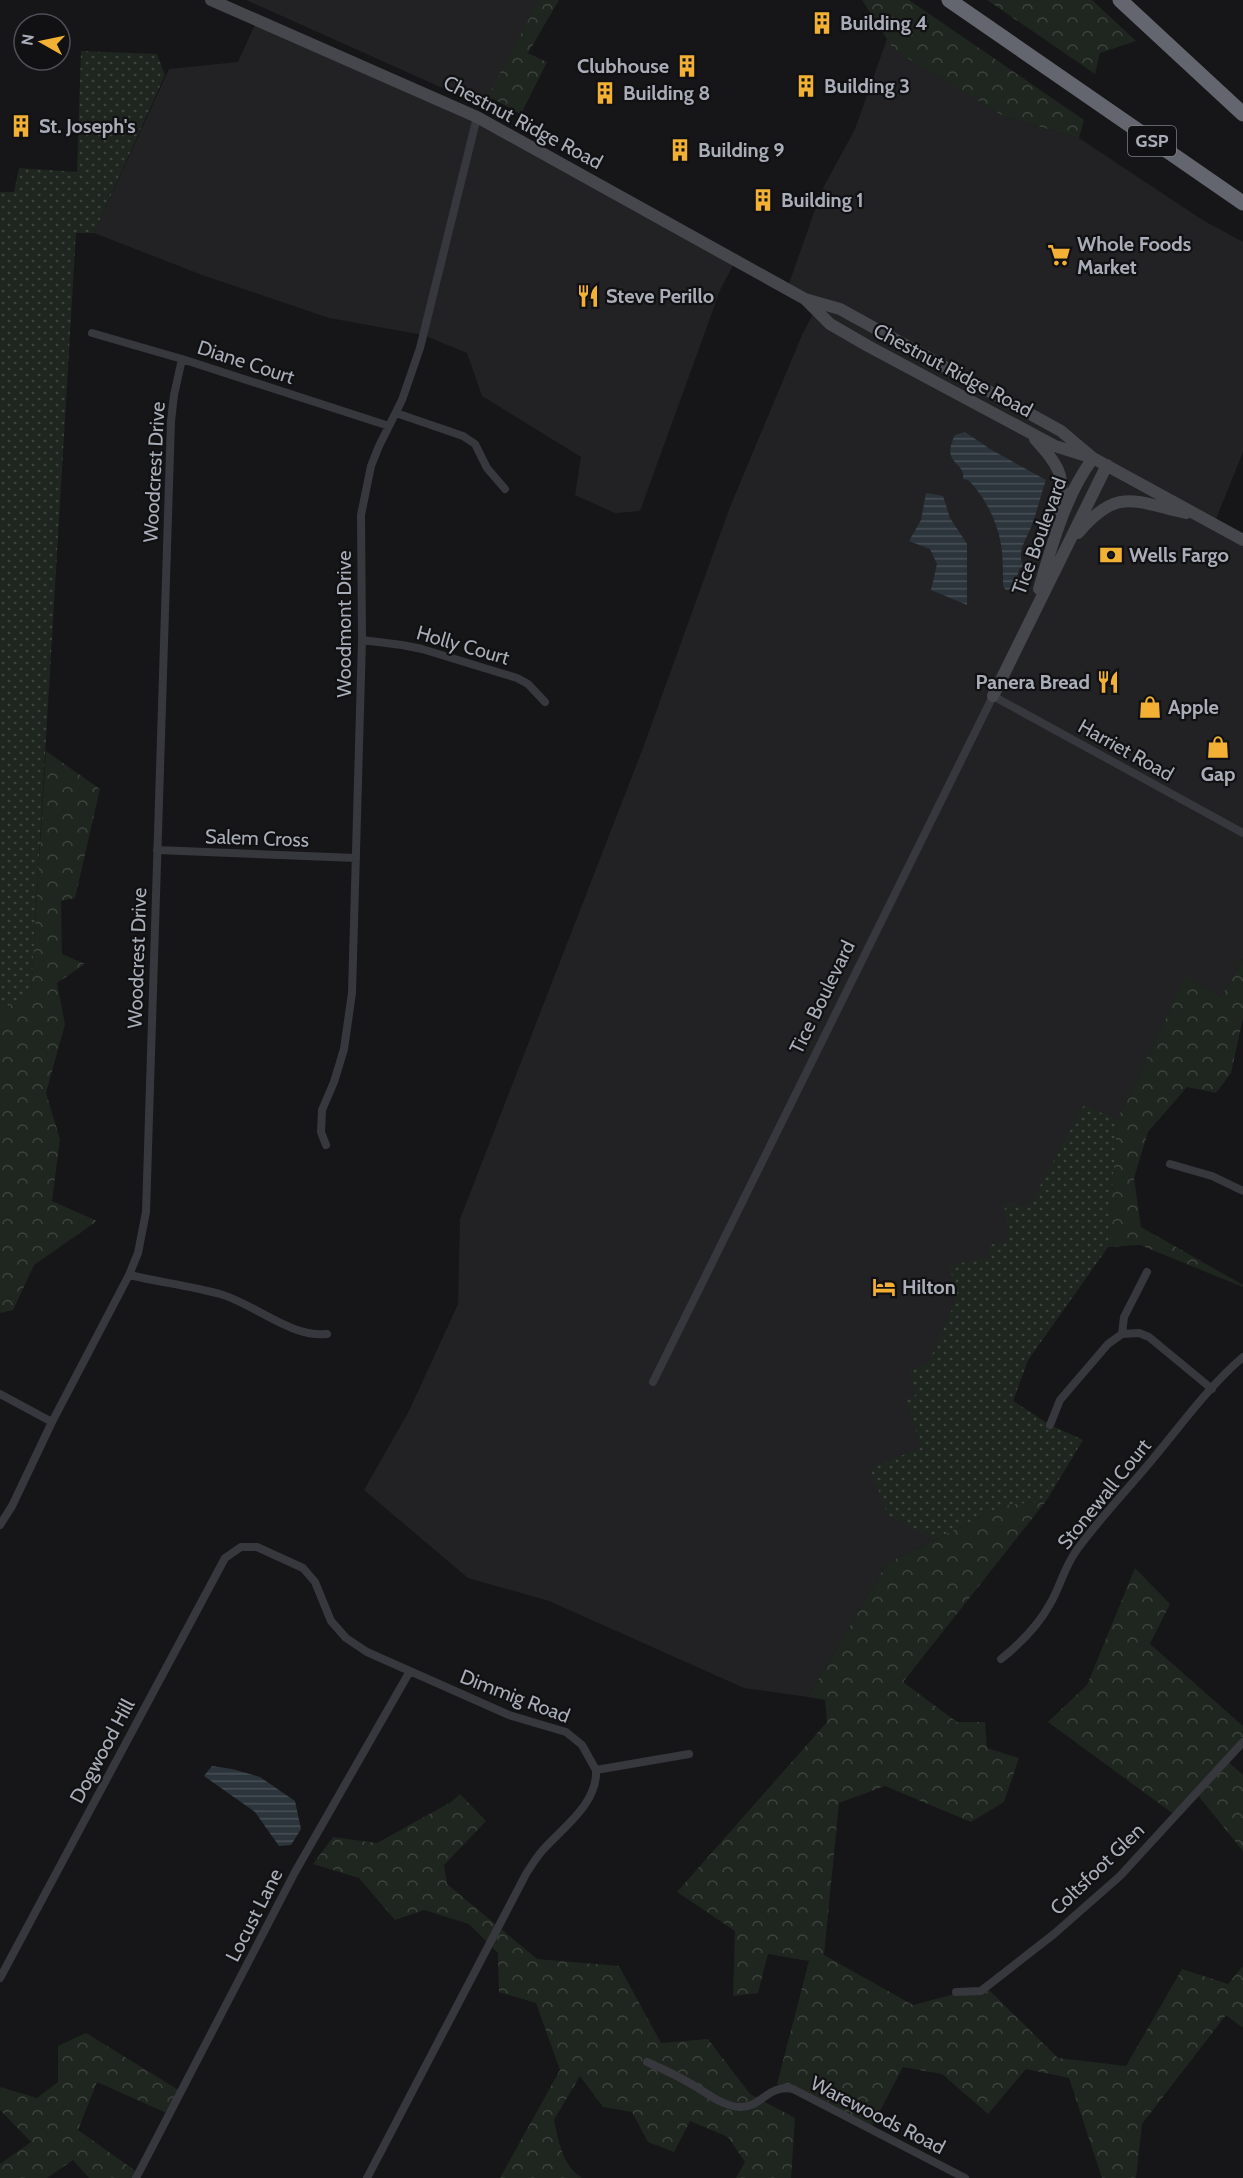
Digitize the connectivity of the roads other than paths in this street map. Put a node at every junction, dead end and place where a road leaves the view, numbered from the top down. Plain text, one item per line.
1 (212, 0) edge
2 (949, 0) edge
3 (1120, 0) edge
4 (1243, 114) edge
5 (477, 117) junction
6 (1243, 203) edge
7 (805, 299) junction
8 (93, 333) dead end
9 (182, 359) junction
10 (396, 413) junction
11 (389, 426) junction
12 (1030, 433) junction
13 (1093, 458) junction
14 (1107, 465) junction
15 (505, 489) dead end
16 (1199, 516) junction
17 (1056, 534) junction
18 (1243, 540) edge
19 (1067, 545) junction
20 (1027, 629) junction
21 (362, 640) junction
22 (993, 696) junction
23 (545, 702) dead end
24 (1243, 833) edge
25 (157, 850) junction
26 (356, 858) junction
27 (326, 1145) dead end
28 (1170, 1164) dead end
29 (1243, 1191) edge
30 (1147, 1272) dead end
31 (129, 1275) junction
32 (327, 1334) dead end
33 (1122, 1334) junction
34 (1243, 1357) edge
35 (654, 1382) dead end
36 (1212, 1389) junction
37 (0, 1394) edge
38 (52, 1422) junction
39 (1050, 1425) dead end
40 (0, 1525) edge
41 (241, 1547) joint
42 (1002, 1659) dead end
43 (410, 1671) junction
44 (1243, 1742) edge
45 (689, 1754) dead end
46 (596, 1770) junction
47 (0, 1978) edge
48 (956, 1992) dead end
49 (647, 2062) dead end
50 (136, 2178) edge
51 (367, 2178) edge
52 (965, 2178) edge

1 - 5 main road, Chestnut Ridge Road
2 - 6 highway, GSP
3 - 4 highway
5 - 7 main road, Chestnut Ridge Road
5 - 10 street, Woodmont Drive
7 - 12 main road, Chestnut Ridge Road
7 - 13 main road, Chestnut Ridge Road
8 - 9 street, Diane Court
9 - 11 street, Diane Court
9 - 25 street, Woodcrest Drive
10 - 11 street, Woodmont Drive
10 - 15 street
11 - 21 street, Woodmont Drive
12 - 13 main road, Chestnut Ridge Road
12 - 17 main road
13 - 14 main road, Chestnut Ridge Road
13 - 17 main road, Tice Boulevard
14 - 16 main road, Chestnut Ridge Road
14 - 19 main road, Tice Boulevard
16 - 18 main road, Chestnut Ridge Road
16 - 19 main road
17 - 20 main road, Tice Boulevard
19 - 20 main road, Tice Boulevard
20 - 22 main road, Tice Boulevard
21 - 23 street, Holly Court
21 - 26 street, Woodmont Drive
22 - 24 street, Harriet Road
22 - 35 street, Tice Boulevard
25 - 26 street, Salem Cross
25 - 31 street, Woodcrest Drive
26 - 27 street, Woodmont Drive
28 - 29 street
30 - 33 street
31 - 32 street
31 - 38 street, Woodcrest Drive
33 - 36 street
33 - 39 street
34 - 36 street, Stonewall Court
36 - 42 street, Stonewall Court
37 - 38 street
38 - 40 street, Woodcrest Drive
41 - 43 street, Dimmig Road
41 - 47 street, Dogwood Hill
43 - 46 street, Dimmig Road
43 - 50 street, Locust Lane
44 - 48 street, Coltsfoot Glen
45 - 46 street
46 - 51 street
49 - 52 street, Warewoods Road

